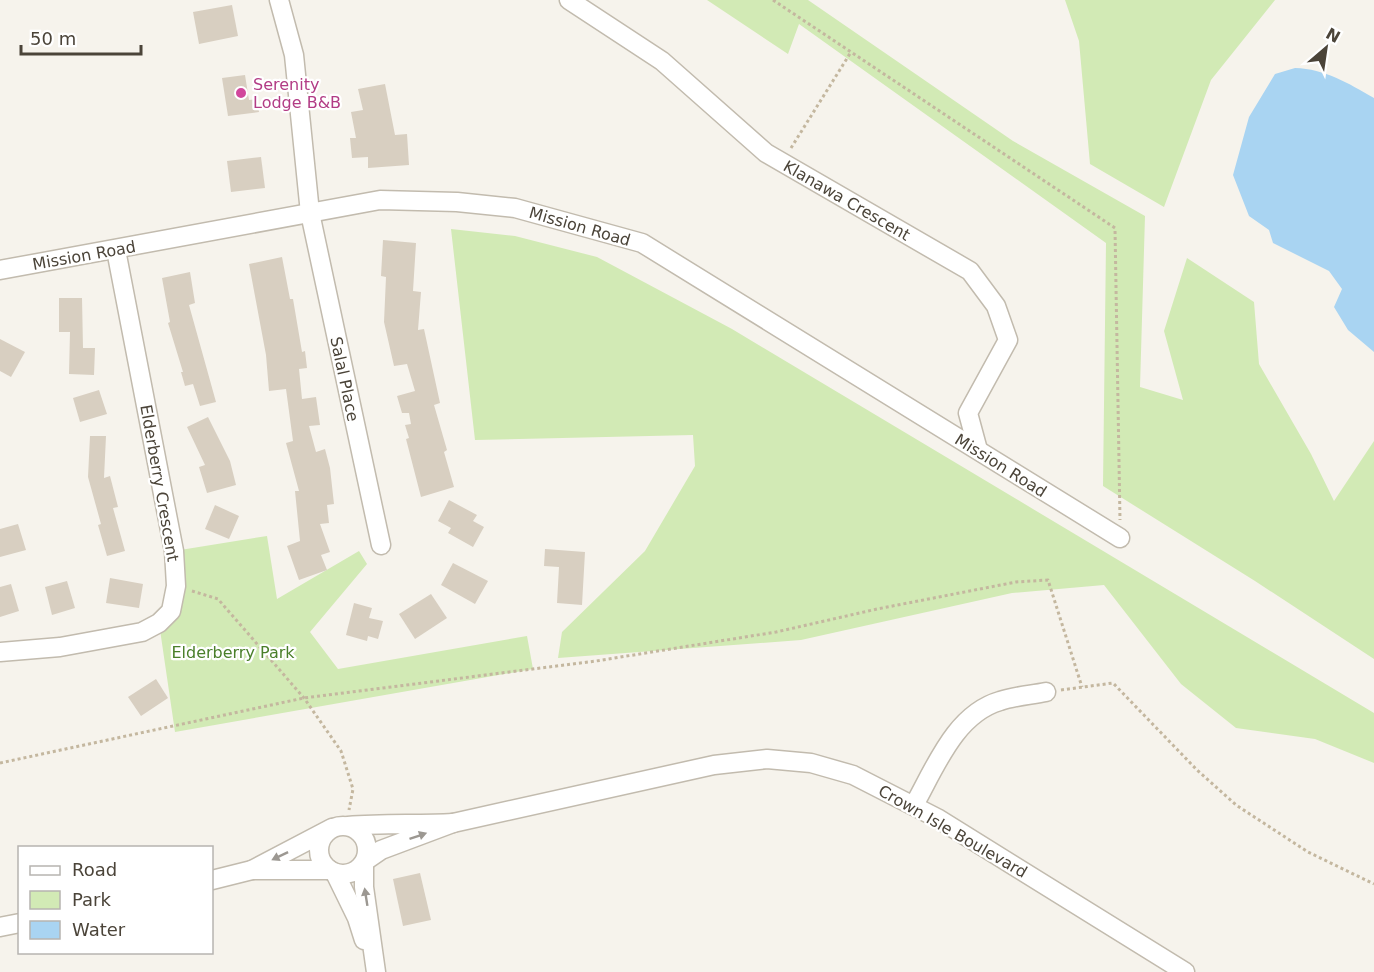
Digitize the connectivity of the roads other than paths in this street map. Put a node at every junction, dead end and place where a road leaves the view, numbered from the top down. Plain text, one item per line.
1 (279, 0) edge
2 (569, 0) edge
3 (310, 213) junction
4 (116, 250) junction
5 (0, 270) edge
6 (978, 450) junction
7 (1120, 538) road end
8 (381, 545) dead end
9 (0, 652) edge
10 (1046, 692) road end
11 (914, 805) junction
12 (453, 823) junction
13 (342, 827) junction
14 (365, 862) junction
15 (252, 870) junction
16 (333, 872) junction
17 (213, 879) edge
18 (18, 923) edge
19 (0, 927) edge
20 (375, 972) edge
21 (1185, 972) edge

1 - 3 street
2 - 6 street, Klanawa Crescent
3 - 4 street, Mission Road
3 - 6 street, Mission Road
3 - 8 street, Salal Place
4 - 5 street, Mission Road
4 - 9 street, Elderberry Crescent
6 - 7 street, Mission Road
10 - 11 street
11 - 12 street, Crown Isle Boulevard
11 - 21 street, Crown Isle Boulevard
12 - 13 street, Crown Isle Boulevard
14 -> 12 street, Crown Isle Boulevard
13 - 14 street
13 -> 15 street
13 - 16 street
14 - 16 street, Crown Isle Boulevard
20 -> 14 street
15 - 16 street, Crown Isle Boulevard
15 - 17 street
16 - 20 street
18 - 19 street

